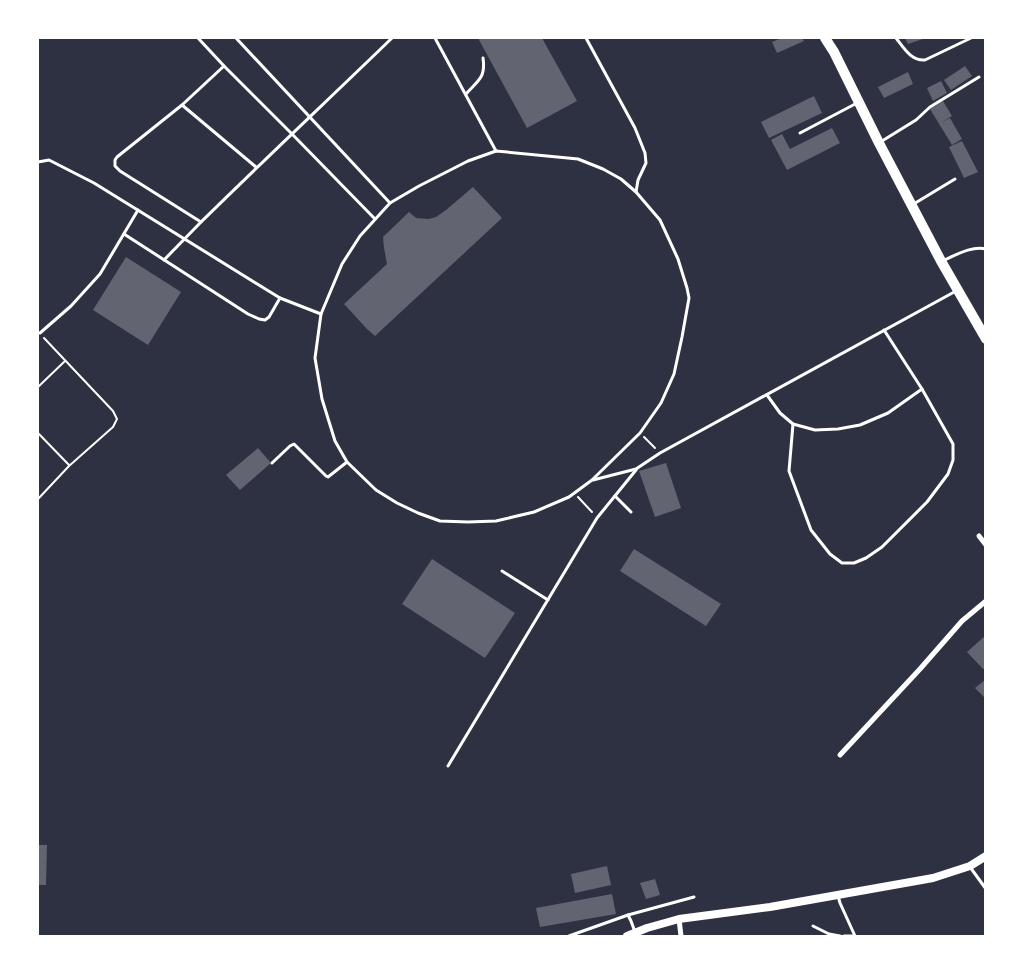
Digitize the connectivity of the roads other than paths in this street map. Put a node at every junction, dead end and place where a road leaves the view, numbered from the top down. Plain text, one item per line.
1 (198, 38) edge
2 (236, 38) edge
3 (392, 38) edge
4 (435, 38) edge
5 (586, 38) edge
6 (825, 38) edge
7 (896, 38) edge
8 (971, 38) edge
9 (483, 58) dead end
10 (224, 66) junction
11 (979, 77) dead end
12 (466, 94) junction
13 (859, 102) junction
14 (182, 105) junction
15 (310, 117) junction
16 (800, 133) dead end
17 (292, 134) junction
18 (879, 143) junction
19 (496, 151) junction
20 (38, 162) edge
21 (256, 167) junction
22 (956, 179) dead end
23 (636, 192) junction
24 (390, 203) junction
25 (912, 205) junction
26 (138, 210) junction
27 (375, 220) junction
28 (201, 222) junction
29 (124, 234) junction
30 (185, 239) junction
31 (986, 249) edge
32 (164, 260) junction
33 (941, 261) junction
34 (958, 291) junction
35 (280, 298) junction
36 (321, 314) junction
37 (884, 330) junction
38 (40, 333) road end
39 (986, 339) edge
40 (922, 389) junction
41 (768, 394) junction
42 (793, 424) junction
43 (347, 462) junction
44 (272, 463) dead end
45 (636, 469) junction
46 (592, 480) junction
47 (614, 496) junction
48 (630, 512) dead end
49 (979, 536) dead end
50 (986, 545) edge
51 (502, 571) dead end
52 (548, 600) junction
53 (986, 601) edge
54 (840, 755) dead end
55 (448, 766) dead end
56 (986, 856) edge
57 (970, 866) junction
58 (986, 889) edge
59 (838, 895) junction
60 (694, 897) dead end
61 (628, 915) junction
62 (679, 919) junction
63 (813, 926) dead end
64 (636, 933) junction
65 (569, 936) edge
66 (627, 936) edge
67 (681, 936) edge
68 (840, 936) edge
69 (844, 936) edge
70 (855, 936) edge

1 - 10 lane
2 - 15 lane
3 - 15 lane
4 - 12 lane
5 - 23 lane
6 - 13 highway
7 - 8 lane
9 - 12 lane
10 - 14 lane
10 - 17 lane
11 - 18 lane
12 - 19 lane
13 - 16 lane
13 - 18 highway
14 - 21 lane
14 - 28 lane
15 - 17 lane
15 - 24 lane
17 - 21 lane
17 - 27 lane
18 - 25 highway
19 - 23 lane
19 - 24 lane
20 - 26 lane
21 - 28 lane
22 - 25 lane
23 - 46 lane
24 - 27 lane
25 - 33 highway
26 - 29 lane
26 - 30 lane
27 - 36 lane
28 - 30 lane
29 - 32 lane
29 - 38 lane
30 - 32 lane
30 - 35 lane
31 - 33 lane
32 - 35 lane
33 - 34 highway
34 - 37 lane
34 - 39 highway
35 - 36 lane
36 - 43 lane
37 - 40 lane
37 - 41 lane
40 - 42 lane
40 - 42 lane
41 - 42 lane
41 - 45 lane
43 - 44 lane
43 - 46 lane
45 - 46 lane
45 - 47 lane
47 - 48 lane
47 - 52 lane
49 - 50 street
51 - 52 lane
52 - 55 lane
53 - 54 street
56 - 57 street
57 - 58 lane
57 - 59 street
59 - 62 street
59 - 70 lane
60 - 61 lane
61 - 64 lane
61 - 65 lane
62 - 64 street
62 - 67 street
63 - 68 lane
64 - 66 street
69 - 70 lane

